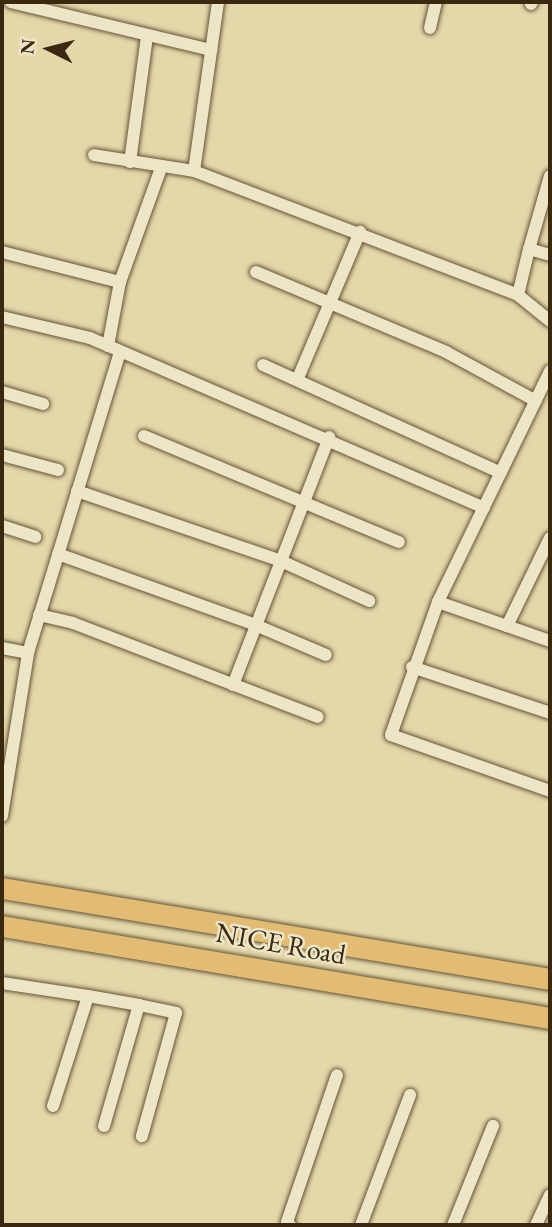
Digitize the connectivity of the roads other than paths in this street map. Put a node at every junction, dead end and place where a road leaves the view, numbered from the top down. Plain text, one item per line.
1 (11, 2) edge
2 (218, 2) edge
3 (436, 2) edge
4 (430, 28) dead end
5 (146, 37) junction
6 (211, 50) junction
7 (94, 155) dead end
8 (130, 162) junction
9 (161, 168) junction
10 (194, 171) junction
11 (550, 176) edge
12 (360, 232) junction
13 (529, 249) junction
14 (2, 252) edge
15 (550, 255) edge
16 (256, 272) dead end
17 (120, 282) junction
18 (518, 295) junction
19 (330, 302) junction
20 (2, 317) edge
21 (550, 321) edge
22 (114, 349) junction
23 (263, 365) dead end
24 (550, 371) edge
25 (298, 379) junction
26 (2, 392) edge
27 (536, 401) junction
28 (43, 404) dead end
29 (144, 436) dead end
30 (328, 437) junction
31 (2, 455) edge
32 (58, 470) dead end
33 (501, 473) junction
34 (77, 491) junction
35 (304, 502) junction
36 (484, 508) junction
37 (2, 526) edge
38 (35, 537) dead end
39 (550, 538) edge
40 (399, 542) dead end
41 (58, 554) junction
42 (281, 561) junction
43 (369, 601) dead end
44 (438, 602) junction
45 (39, 615) junction
46 (253, 624) junction
47 (508, 626) junction
48 (550, 641) edge
49 (2, 648) edge
50 (28, 653) junction
51 (326, 655) dead end
52 (412, 667) junction
53 (233, 685) junction
54 (550, 713) edge
55 (318, 717) dead end
56 (550, 791) edge
57 (2, 816) edge
58 (2, 888) edge
59 (2, 926) edge
60 (550, 979) edge
61 (2, 983) edge
62 (88, 996) junction
63 (139, 1005) junction
64 (550, 1017) edge
65 (337, 1075) dead end
66 (410, 1095) dead end
67 (53, 1106) dead end
68 (104, 1126) dead end
69 (493, 1126) dead end
70 (142, 1136) dead end
71 (550, 1195) edge
72 (290, 1225) edge
73 (361, 1225) edge
74 (453, 1225) edge
75 (536, 1225) edge

1 - 5 street
2 - 6 street
3 - 4 street
5 - 6 street
5 - 8 street
6 - 10 street
7 - 8 street
8 - 9 street
9 - 10 street
9 - 17 street
10 - 12 street
11 - 13 street
12 - 18 street
12 - 19 street
13 - 15 street
13 - 18 street
14 - 17 street
16 - 19 street
17 - 22 street
18 - 21 street
19 - 25 street
19 - 27 street
20 - 22 street
22 - 30 street
22 - 34 street
23 - 25 street
24 - 27 street
25 - 33 street
26 - 28 street
27 - 33 street
29 - 35 street
30 - 35 street
30 - 36 street
31 - 32 street
33 - 36 street
34 - 41 street
34 - 42 street
35 - 40 street
35 - 42 street
36 - 44 street
37 - 38 street
39 - 47 street
41 - 45 street
41 - 46 street
42 - 43 street
42 - 46 street
44 - 47 street
44 - 52 street
45 - 50 street
45 - 53 street
46 - 51 street
46 - 53 street
47 - 48 street
49 - 50 street
50 - 57 street
52 - 54 street
52 - 56 street
53 - 55 street
58 - 60 highway, NICE Road
59 - 64 highway, NICE Road
61 - 62 street
62 - 63 street
62 - 67 street
63 - 68 street
63 - 70 street
65 - 72 street
66 - 73 street
69 - 74 street
71 - 75 street

